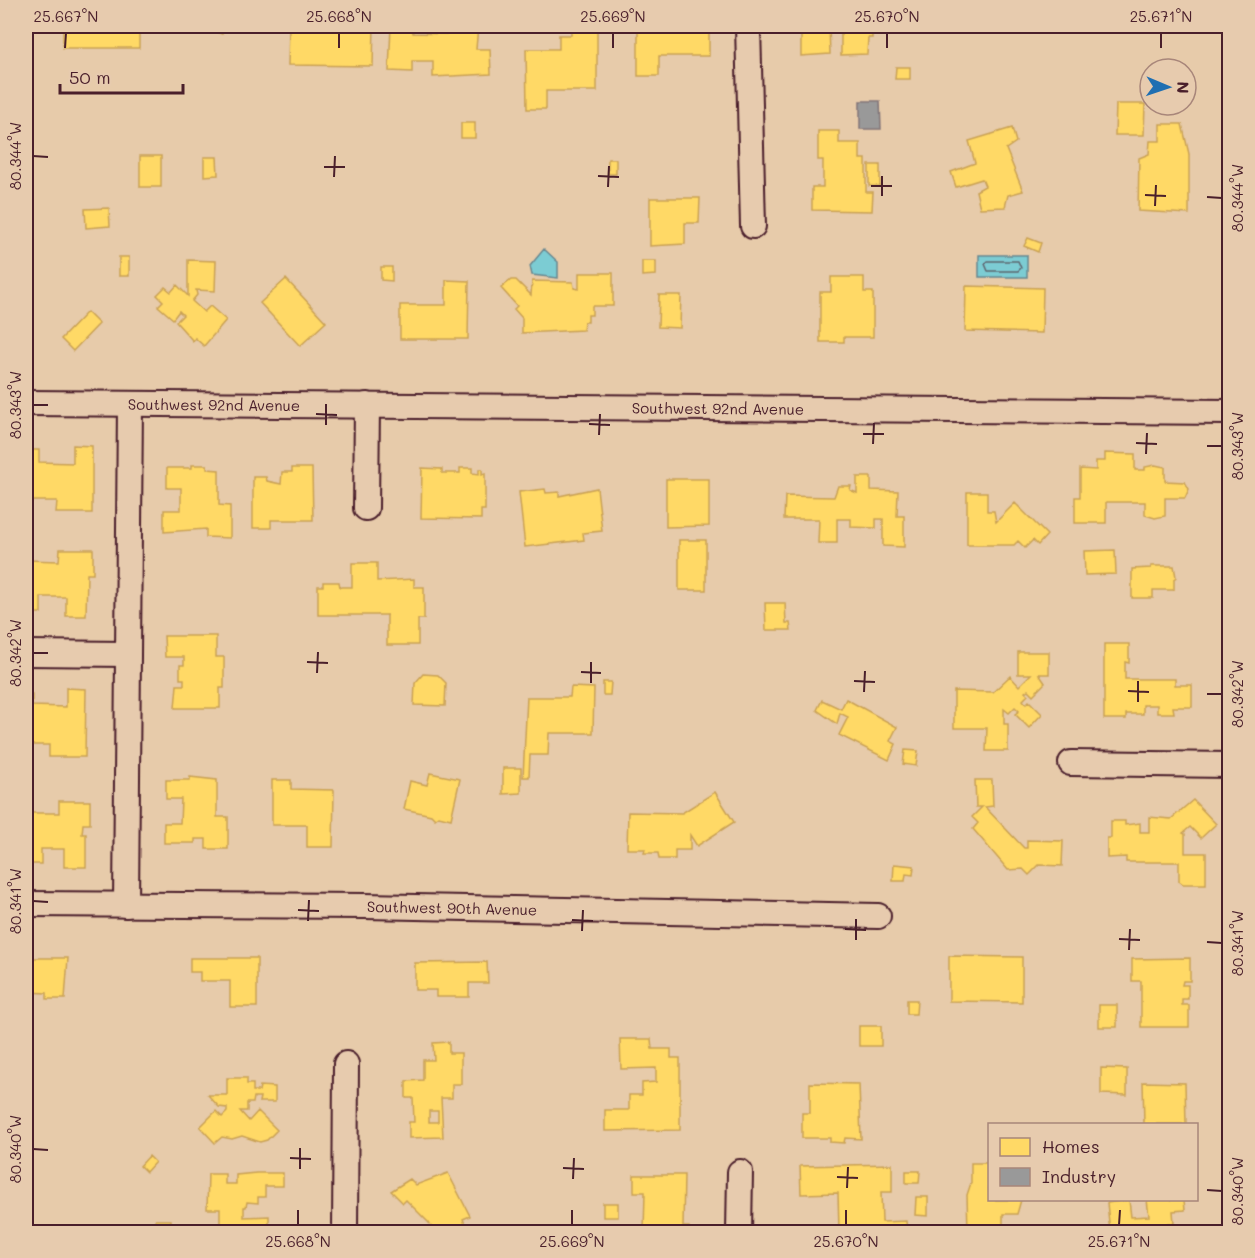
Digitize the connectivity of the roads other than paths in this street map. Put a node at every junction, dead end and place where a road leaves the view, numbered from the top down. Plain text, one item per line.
1 (748, 26) edge
2 (753, 226) dead end
3 (26, 403) edge
4 (130, 404) junction
5 (367, 405) junction
6 (1230, 412) edge
7 (366, 508) dead end
8 (26, 653) edge
9 (128, 654) junction
10 (1071, 763) dead end
11 (1230, 765) edge
12 (26, 904) edge
13 (126, 904) junction
14 (878, 916) dead end
15 (346, 1064) dead end
16 (740, 1172) dead end
17 (345, 1233) edge
18 (739, 1233) edge

1 - 2 street
3 - 4 street, Southwest 92nd Avenue
4 - 5 street, Southwest 92nd Avenue
4 - 9 street
5 - 6 street, Southwest 92nd Avenue
5 - 7 street
8 - 9 street
9 - 13 street
10 - 11 street
12 - 13 street, Southwest 90th Avenue
13 - 14 street, Southwest 90th Avenue
15 - 17 street
16 - 18 street

